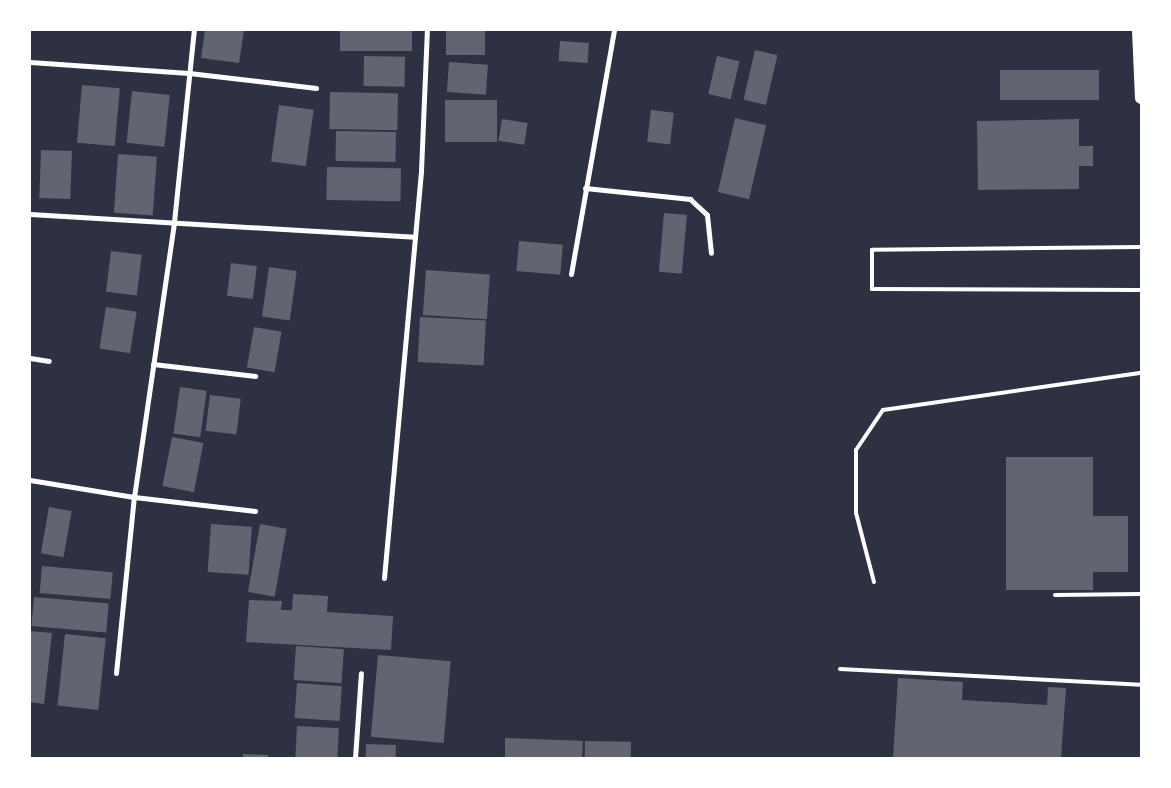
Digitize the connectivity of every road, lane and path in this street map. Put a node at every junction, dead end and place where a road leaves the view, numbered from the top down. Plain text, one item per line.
1 (194, 30) edge
2 (427, 30) edge
3 (614, 30) edge
4 (1138, 30) edge
5 (30, 62) edge
6 (190, 72) junction
7 (316, 88) dead end
8 (1141, 98) edge
9 (585, 188) junction
10 (30, 214) edge
11 (174, 222) junction
12 (414, 237) junction
13 (1141, 247) edge
14 (711, 253) dead end
15 (571, 274) dead end
16 (1141, 290) edge
17 (30, 358) edge
18 (49, 361) dead end
19 (153, 364) junction
20 (1141, 373) edge
21 (255, 376) dead end
22 (30, 480) edge
23 (134, 497) junction
24 (255, 511) dead end
25 (384, 578) dead end
26 (874, 582) dead end
27 (1141, 594) edge
28 (1055, 595) dead end
29 (840, 669) dead end
30 (116, 673) dead end
31 (361, 673) dead end
32 (1141, 685) edge
33 (354, 758) edge

1 - 6 street
2 - 12 street
3 - 9 street
4 - 8 main road
5 - 6 street
6 - 7 street
6 - 11 street
9 - 14 street
9 - 15 street
10 - 11 street
11 - 12 street
11 - 19 street
12 - 25 street
13 - 16 lane
17 - 18 street
19 - 21 street
19 - 23 street
20 - 26 lane
22 - 23 street
23 - 24 street
23 - 30 street
27 - 28 lane
29 - 32 lane
31 - 33 street

